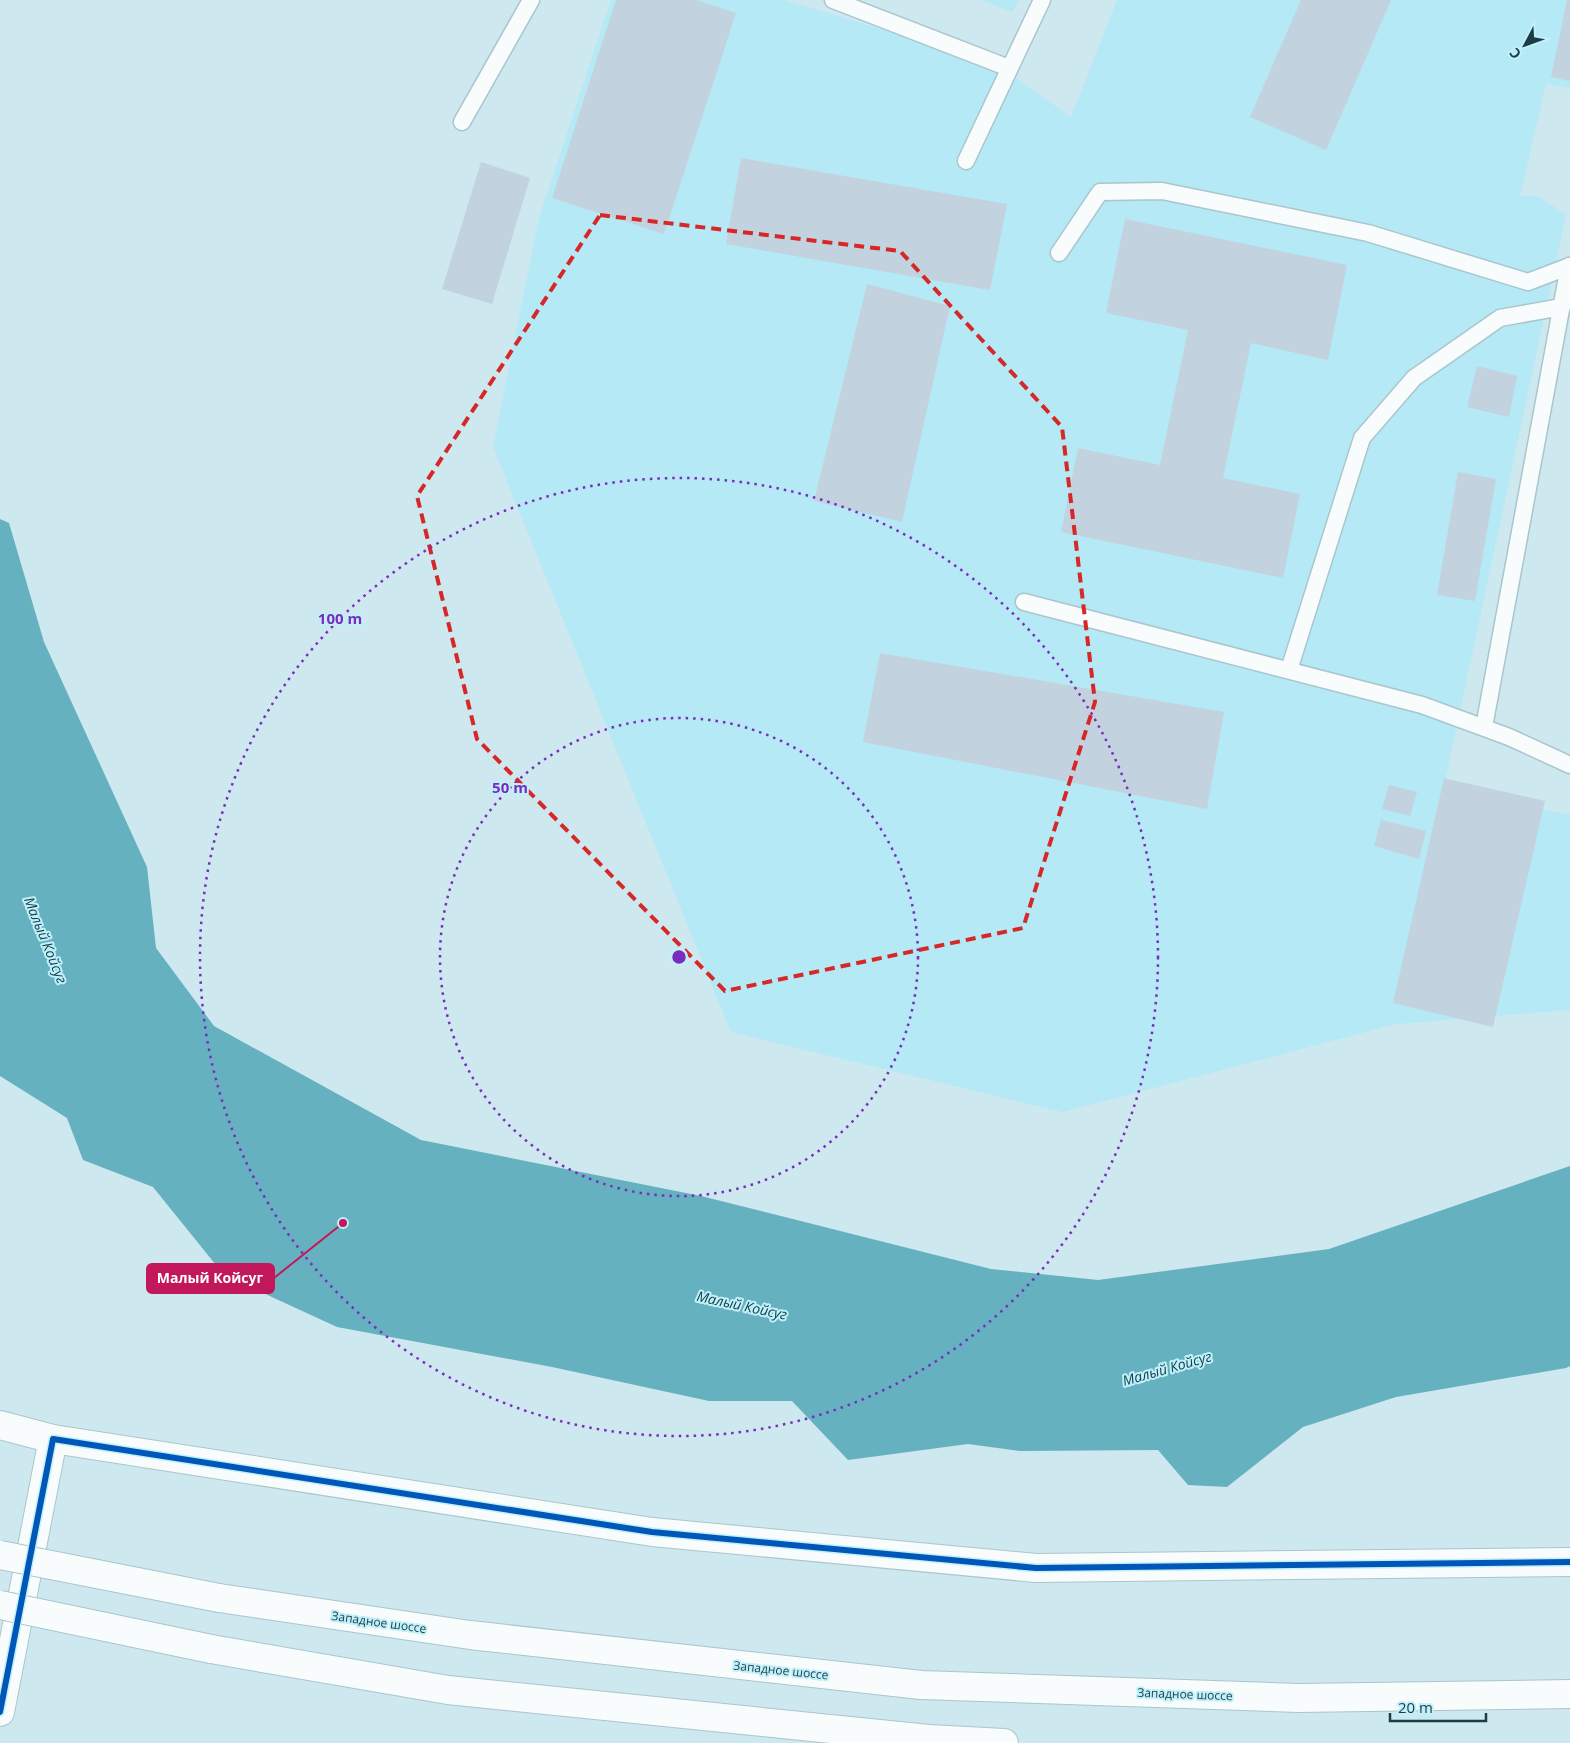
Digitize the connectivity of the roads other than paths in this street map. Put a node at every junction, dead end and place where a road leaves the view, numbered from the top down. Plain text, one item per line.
1 (531, 0) edge
2 (833, 0) edge
3 (1042, 0) edge
4 (1010, 68) junction
5 (462, 122) dead end
6 (966, 161) dead end
7 (1059, 253) dead end
8 (1570, 266) edge
9 (1562, 307) junction
10 (1024, 602) dead end
11 (1290, 670) junction
12 (1484, 727) junction
13 (1570, 765) edge
14 (0, 1425) edge
15 (53, 1439) junction
16 (0, 1556) edge
17 (1570, 1562) edge
18 (0, 1605) edge
19 (1570, 1694) edge
20 (0, 1712) edge
21 (1004, 1743) edge

1 - 5 lane
2 - 4 lane
3 - 4 lane
4 - 6 lane
7 - 8 lane
8 - 9 lane
9 - 11 lane
9 - 12 lane
10 - 11 lane
11 - 12 lane
12 - 13 lane
14 - 15 main road
15 - 17 main road
15 - 20 main road
16 - 19 main road, Западное шоссе, bridge
18 - 21 main road, bridge

